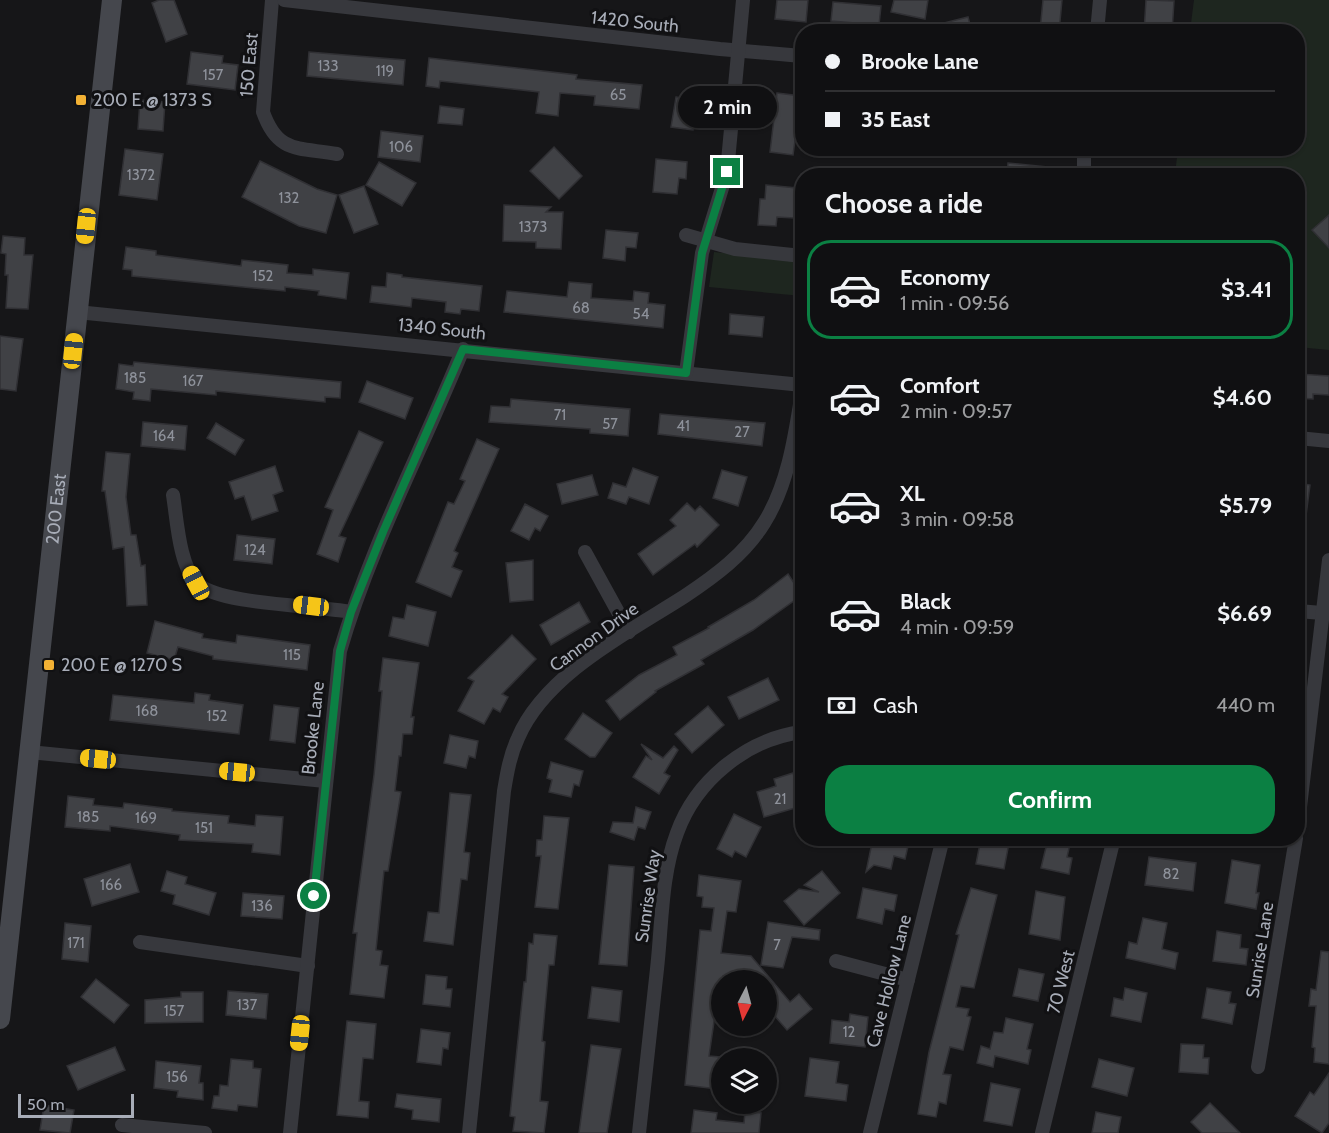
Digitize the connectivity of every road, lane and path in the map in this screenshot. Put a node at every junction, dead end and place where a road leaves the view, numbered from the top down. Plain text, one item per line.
1 (112, 0) edge
2 (272, 0) edge
3 (284, 0) edge
4 (743, 0) edge
5 (1100, 0) edge
6 (1098, 24) edge
7 (737, 51) junction
8 (795, 55) edge
9 (337, 154) dead end
10 (686, 235) dead end
11 (706, 243) junction
12 (795, 255) edge
13 (77, 312) junction
14 (463, 349) junction
15 (686, 373) junction
16 (795, 384) edge
17 (795, 429) edge
18 (1305, 439) edge
19 (1329, 441) edge
20 (173, 495) dead end
21 (585, 552) dead end
22 (1329, 560) edge
23 (351, 612) junction
24 (1305, 612) edge
25 (1322, 613) junction
26 (630, 632) junction
27 (795, 734) edge
28 (29, 752) junction
29 (1305, 762) edge
30 (325, 781) junction
31 (941, 846) edge
32 (1112, 846) edge
33 (1295, 846) edge
34 (140, 942) dead end
35 (836, 961) dead end
36 (308, 966) junction
37 (908, 980) junction
38 (0, 1019) edge
39 (1258, 1067) dead end
40 (122, 1125) dead end
41 (205, 1133) edge
42 (290, 1133) edge
43 (469, 1133) edge
44 (639, 1133) edge
45 (870, 1133) edge
46 (1042, 1133) edge

1 - 13 main road, 200 East
2 - 9 street, 150 East
3 - 7 street, 1420 South
4 - 7 street
5 - 6 street
7 - 8 street, 1420 South
7 - 11 street
10 - 11 street
11 - 12 street
11 - 15 street
13 - 14 street, 1340 South
13 - 28 main road, 200 East
14 - 15 street, 1340 South
14 - 23 street, Brooke Lane
15 - 16 street, 1340 South
17 - 26 street, Cannon Drive
18 - 19 street
20 - 23 street
21 - 26 street
22 - 25 street
23 - 30 street, Brooke Lane
24 - 25 street
25 - 29 street
26 - 43 street, Cannon Drive
27 - 44 street, Sunrise Way
28 - 30 street
28 - 38 main road, 200 East
30 - 36 street, Brooke Lane
31 - 37 street, Cave Hollow Lane
32 - 46 street, 70 West
33 - 39 street, Sunrise Lane
34 - 36 street
35 - 37 street
36 - 42 street, Brooke Lane
37 - 45 street, Cave Hollow Lane
40 - 41 street

